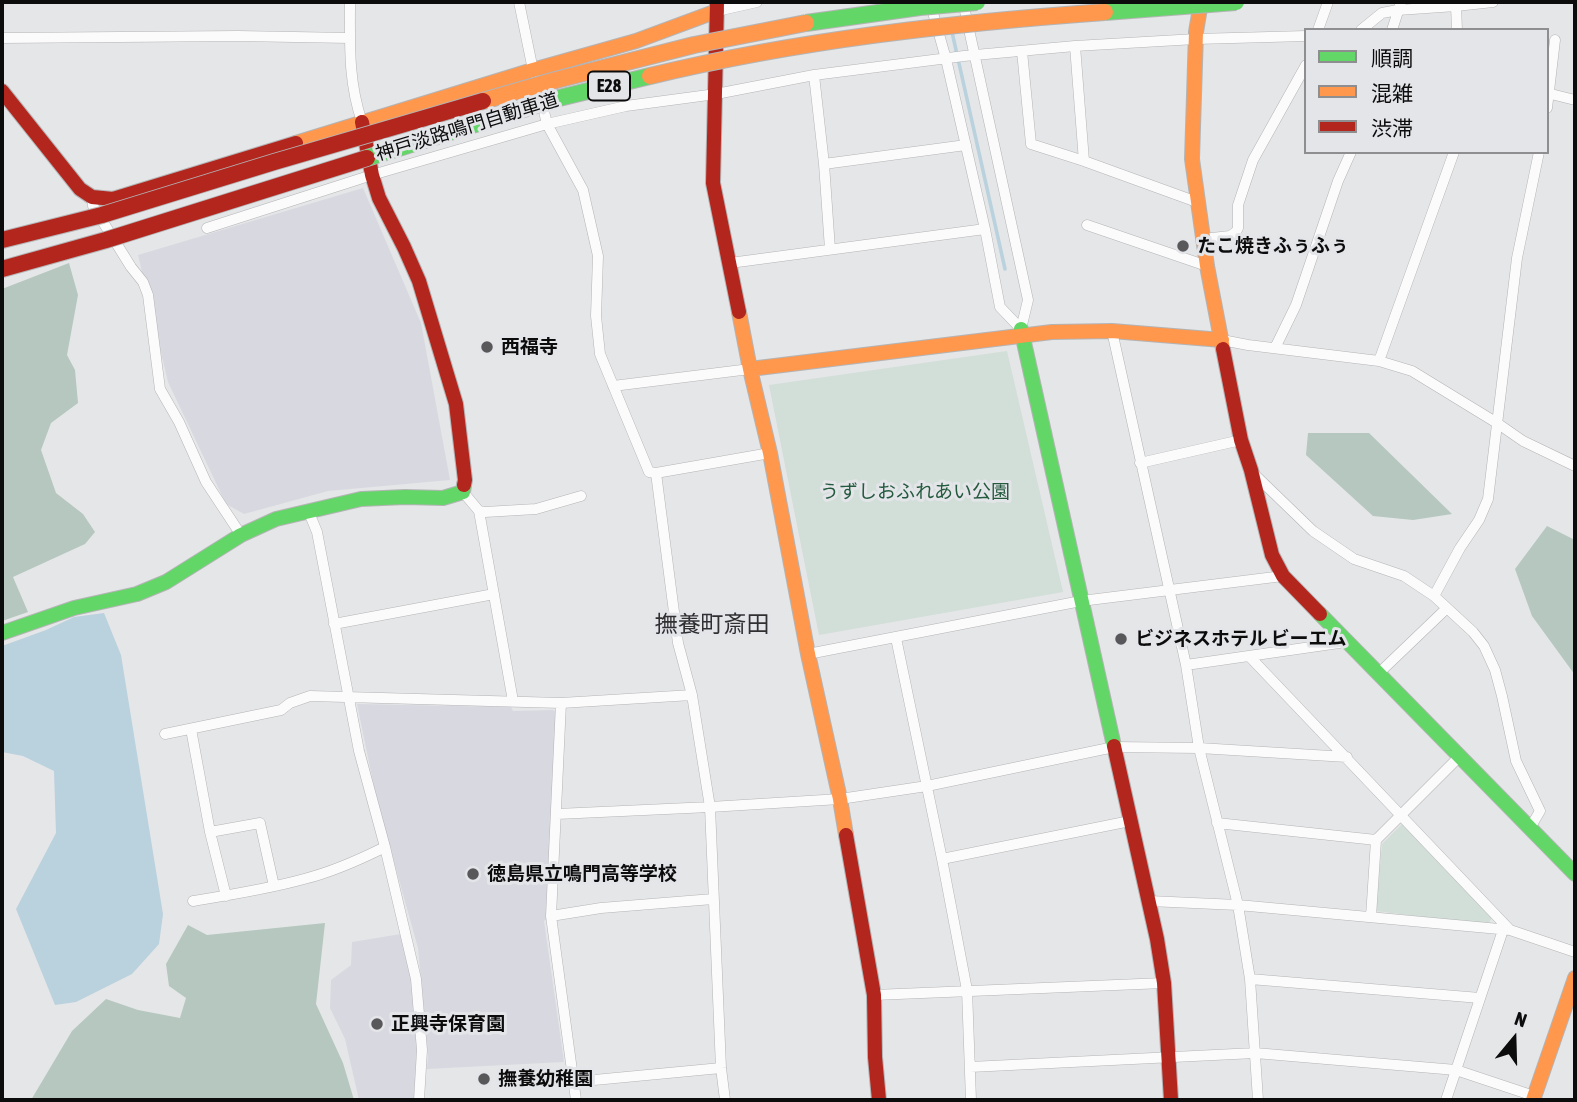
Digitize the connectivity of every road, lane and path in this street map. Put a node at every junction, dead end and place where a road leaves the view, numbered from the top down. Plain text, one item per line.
1 (350, 2) edge
2 (519, 2) edge
3 (757, 2) edge
4 (930, 2) edge
5 (963, 2) edge
6 (977, 2) edge
7 (1201, 2) edge
8 (1236, 2) edge
9 (1328, 2) edge
10 (1493, 2) edge
11 (717, 6) edge
12 (1400, 6) edge
13 (1456, 6) junction
14 (1319, 28) edge
15 (1364, 28) edge
16 (1393, 28) edge
17 (1457, 28) edge
18 (1304, 36) edge
19 (350, 37) junction
20 (2, 38) edge
21 (1196, 39) junction
22 (1555, 40) dead end
23 (1075, 46) junction
24 (1022, 51) junction
25 (959, 57) junction
26 (1304, 69) edge
27 (533, 70) junction
28 (814, 75) junction
29 (1549, 85) edge
30 (2, 91) edge
31 (716, 93) junction
32 (1549, 93) edge
33 (1575, 100) edge
34 (362, 122) junction
35 (547, 124) junction
36 (966, 145) junction
37 (1350, 154) edge
38 (1453, 154) edge
39 (1539, 154) edge
40 (1084, 161) junction
41 (824, 164) junction
42 (372, 175) junction
43 (92, 197) junction
44 (1197, 202) junction
45 (1087, 225) dead end
46 (207, 228) dead end
47 (985, 229) junction
48 (1203, 239) junction
49 (2, 240) edge
50 (830, 249) junction
51 (730, 263) junction
52 (1207, 266) junction
53 (2, 269) edge
54 (1112, 331) junction
55 (1021, 332) junction
56 (1222, 340) junction
57 (1275, 348) junction
58 (1379, 361) junction
59 (750, 369) junction
60 (613, 386) junction
61 (1497, 423) junction
62 (1241, 440) junction
63 (770, 453) junction
64 (1140, 463) junction
65 (1575, 466) edge
66 (1251, 470) junction
67 (656, 473) junction
68 (463, 492) junction
69 (581, 496) dead end
70 (308, 510) junction
71 (479, 511) junction
72 (241, 536) junction
73 (1283, 576) junction
74 (1169, 590) junction
75 (494, 594) junction
76 (1434, 596) junction
77 (1081, 601) junction
78 (1447, 608) junction
79 (334, 624) junction
80 (2, 633) edge
81 (896, 638) junction
82 (1346, 642) junction
83 (808, 654) junction
84 (1250, 656) junction
85 (1185, 665) junction
86 (1378, 674) junction
87 (692, 695) junction
88 (349, 697) junction
89 (513, 701) junction
90 (561, 703) junction
91 (191, 729) junction
92 (165, 734) dead end
93 (1114, 747) junction
94 (1199, 748) junction
95 (1347, 757) junction
96 (1459, 757) junction
97 (927, 786) junction
98 (840, 799) junction
99 (710, 807) junction
100 (556, 814) junction
101 (1402, 814) junction
102 (1130, 821) junction
103 (1217, 823) junction
104 (1530, 828) junction
105 (210, 832) junction
106 (1376, 840) junction
107 (385, 847) junction
108 (942, 859) junction
109 (1575, 874) edge
110 (274, 886) junction
111 (226, 896) junction
112 (713, 900) junction
113 (193, 901) dead end
114 (1149, 901) junction
115 (1238, 905) junction
116 (551, 916) junction
117 (1371, 918) junction
118 (1507, 930) junction
119 (1575, 952) edge
120 (1575, 978) edge
121 (1250, 979) junction
122 (1164, 983) junction
123 (967, 990) junction
124 (874, 995) junction
125 (1480, 998) junction
126 (1255, 1053) junction
127 (1169, 1058) junction
128 (970, 1067) junction
129 (721, 1068) junction
130 (1456, 1070) junction
131 (573, 1082) junction
132 (1533, 1098) edge
133 (419, 1100) edge
134 (576, 1100) edge
135 (725, 1100) edge
136 (879, 1100) edge
137 (971, 1100) edge
138 (1171, 1100) edge
139 (1258, 1100) edge
140 (1446, 1100) edge

1 - 19 street
2 - 27 street
3 - 11 street
4 - 25 street
5 - 25 street
6 - 49 main road, 神戸淡路鳴門自動車道 / E28, bridge
7 - 21 main road
8 - 53 main road, 神戸淡路鳴門自動車道 / E28, bridge
9 - 14 street
10 - 13 street
11 - 27 main road
11 - 31 main road
12 - 13 street
12 - 15 street
12 - 16 street
13 - 17 street
18 - 21 street
19 - 20 street
19 - 34 street
21 - 23 street
21 - 44 main road
22 - 29 street
23 - 24 street
23 - 40 street
24 - 25 street
24 - 40 street
25 - 28 street
25 - 36 street
25 - 55 street
26 - 48 street
27 - 34 main road
27 - 35 street
28 - 31 street
28 - 41 street
30 - 43 main road
31 - 35 street
31 - 51 main road
32 - 33 street
34 - 42 main road
34 - 43 main road
35 - 42 street
35 - 60 street
36 - 41 street
36 - 47 street
37 - 57 street
38 - 58 street
39 - 61 street
40 - 44 street
41 - 50 street
42 - 46 street
42 - 68 main road
43 - 72 street
44 - 48 main road
45 - 52 street
47 - 50 street
47 - 55 street
48 - 52 main road
50 - 51 street
51 - 59 main road
52 - 56 main road
54 - 55 main road
54 - 56 main road
54 - 64 street
55 - 59 main road
55 - 77 main road
56 - 57 street
56 - 62 main road
57 - 58 street
58 - 61 street
59 - 60 street
59 - 63 main road
60 - 67 street
61 - 65 street
61 - 76 street
62 - 64 street
62 - 66 main road
63 - 67 street
63 - 83 main road
64 - 74 street
66 - 73 main road
66 - 76 street
67 - 87 street
68 - 70 main road
68 - 71 street
69 - 71 street
70 - 72 main road
70 - 79 street
71 - 75 street
72 - 80 main road
73 - 74 street
73 - 82 main road
74 - 77 street
74 - 85 street
75 - 79 street
75 - 89 street
76 - 78 street
77 - 81 street
77 - 93 main road
78 - 86 street
78 - 104 street
79 - 88 street
81 - 83 street
81 - 97 street
82 - 84 street
82 - 86 main road
83 - 98 main road
84 - 85 street
84 - 95 street
85 - 94 street
86 - 96 main road
87 - 90 street
87 - 99 street
88 - 89 street
88 - 91 street
88 - 107 street
89 - 90 street
90 - 100 street
91 - 92 street
91 - 105 street
93 - 94 street
93 - 97 street
93 - 102 main road
94 - 95 street
94 - 103 street
95 - 101 street
96 - 101 street
96 - 104 main road
97 - 98 street
97 - 108 street
98 - 99 street
98 - 124 main road
99 - 100 street
99 - 112 street
100 - 116 street
101 - 106 street
101 - 118 street
102 - 108 street
102 - 114 main road
103 - 106 street
103 - 115 street
104 - 109 main road
105 - 110 street
105 - 111 street
106 - 117 street
107 - 110 street
107 - 133 street
108 - 123 street
110 - 111 street
111 - 113 street
112 - 116 street
112 - 129 street
114 - 115 street
114 - 122 main road
115 - 117 street
115 - 121 street
116 - 131 street
117 - 118 street
118 - 119 street
118 - 125 street
120 - 132 main road
121 - 125 street
121 - 126 street
122 - 123 street
122 - 127 main road
123 - 124 street
123 - 128 street
124 - 136 main road
125 - 130 street
126 - 127 street
126 - 130 street
126 - 139 street
127 - 128 street
127 - 138 main road
128 - 137 street
129 - 131 street
129 - 135 street
130 - 132 street
130 - 140 street
131 - 134 street

